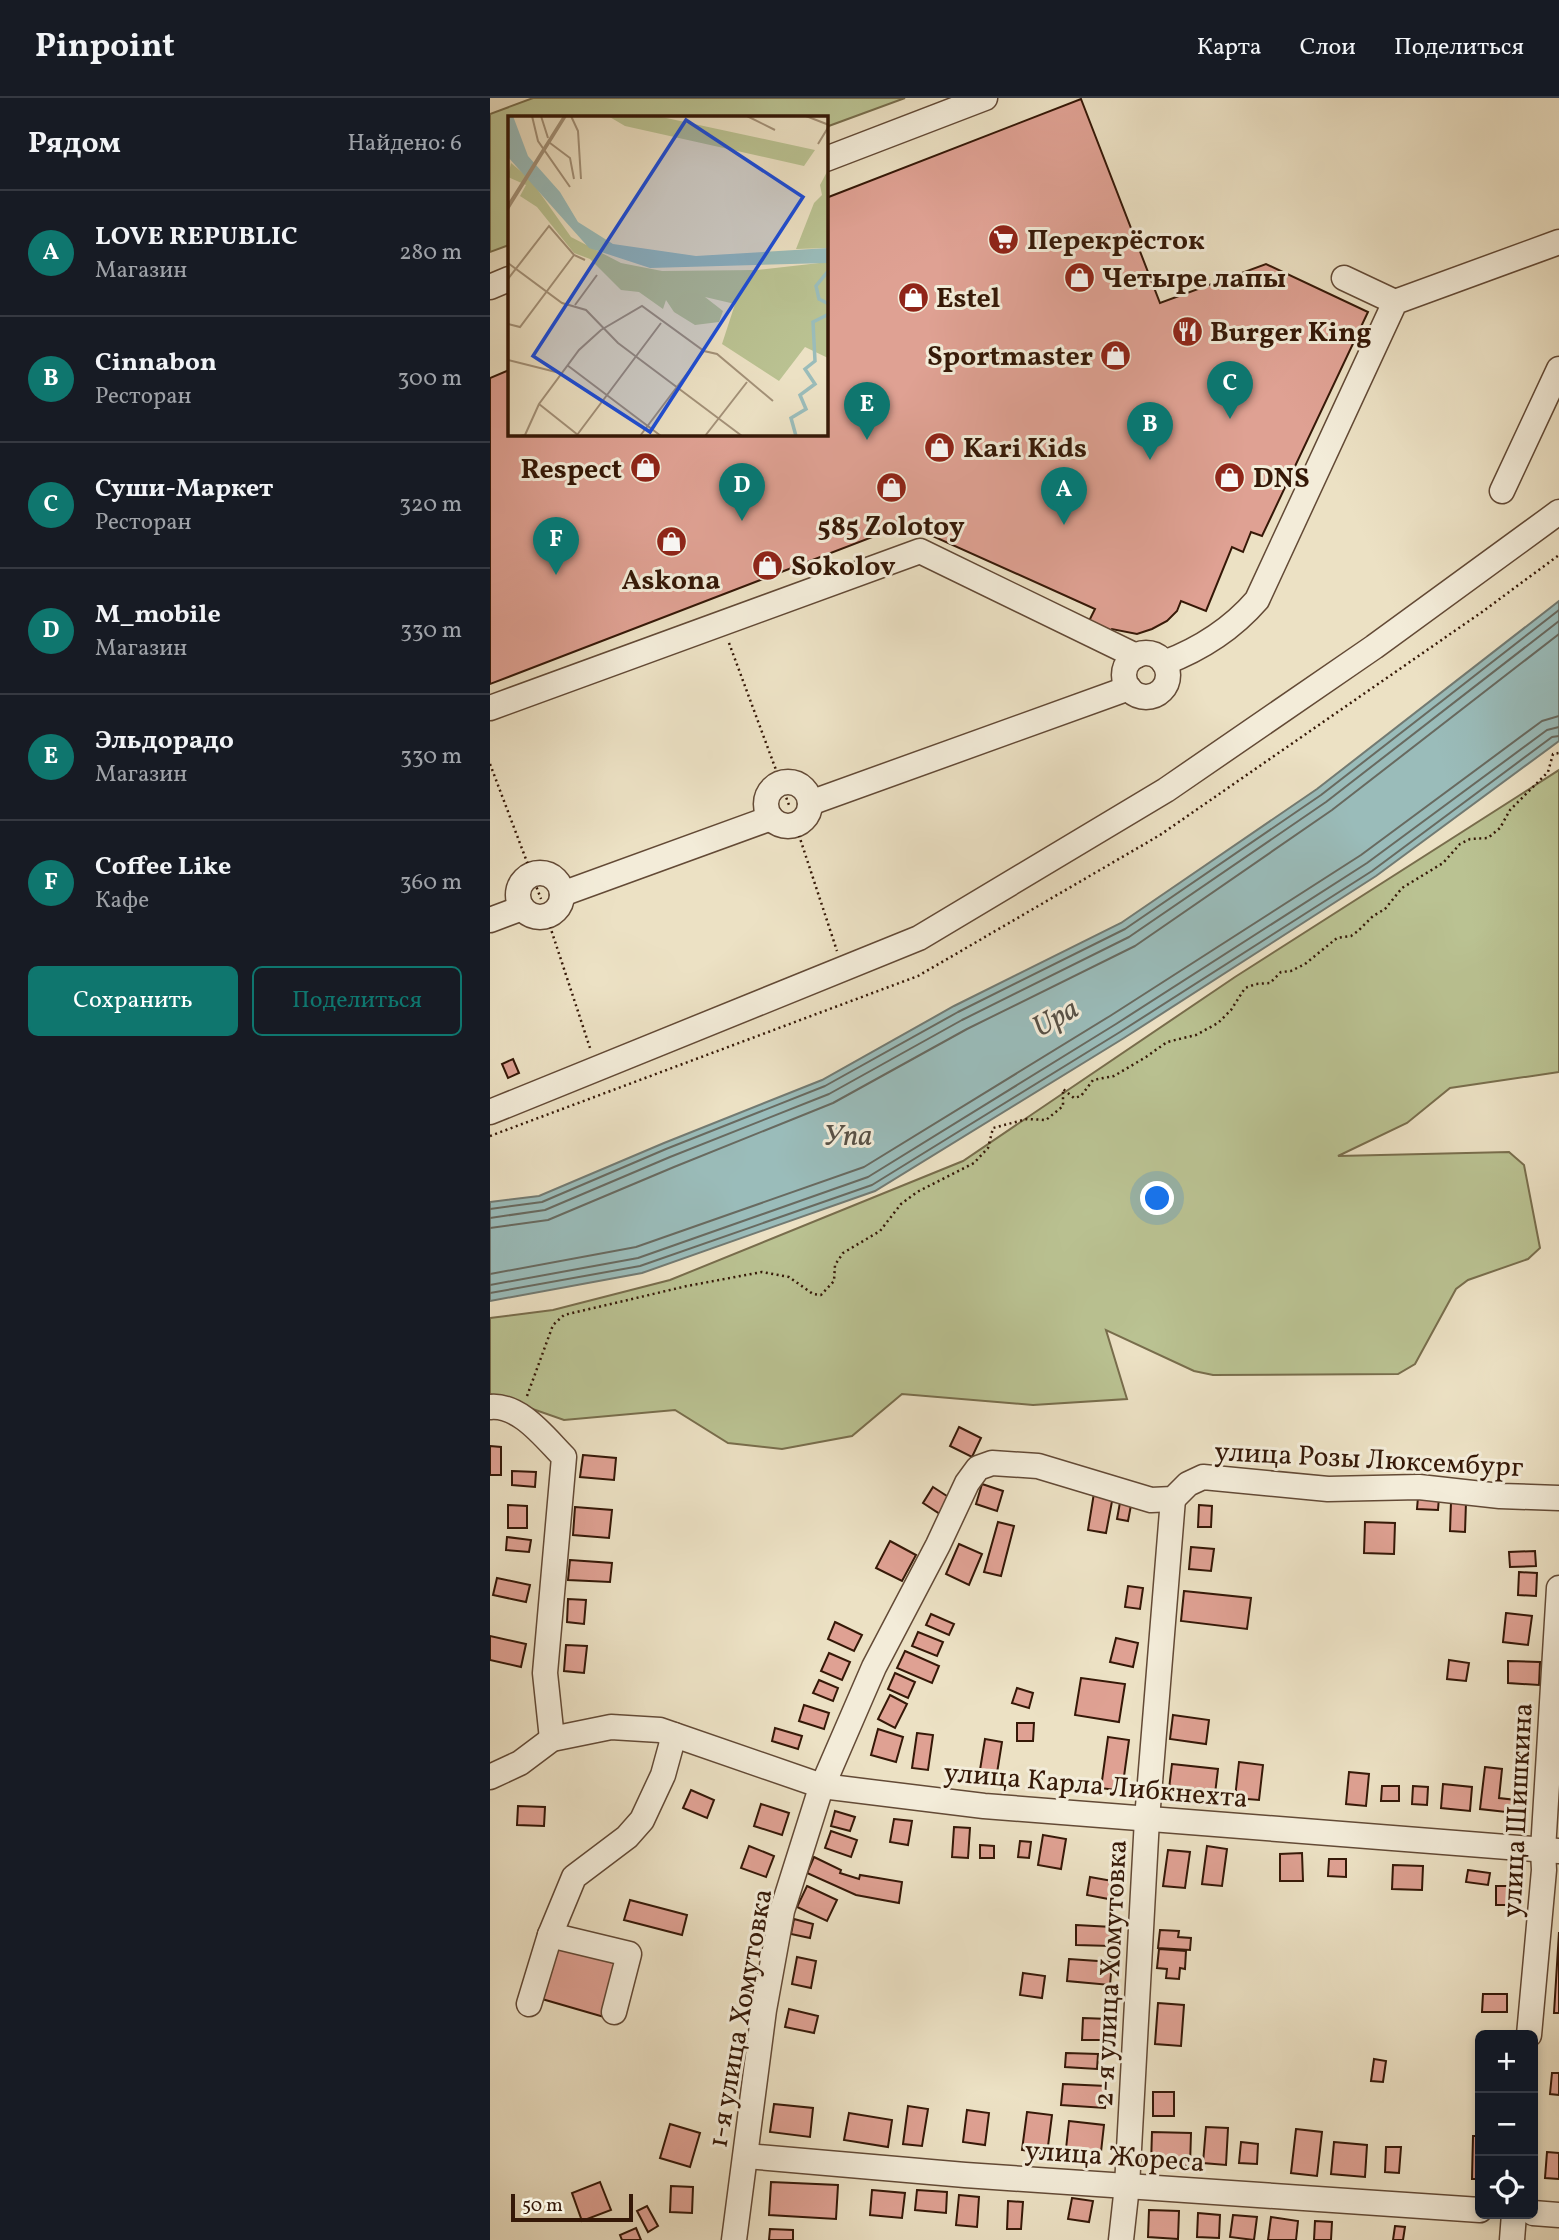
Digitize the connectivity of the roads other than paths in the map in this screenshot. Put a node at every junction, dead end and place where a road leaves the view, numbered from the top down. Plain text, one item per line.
1 (985, 98) edge
2 (828, 158) edge
3 (1559, 242) edge
4 (1344, 278) dead end
5 (508, 279) edge
6 (490, 287) edge
7 (1395, 302) junction
8 (1559, 369) edge
9 (1502, 491) dead end
10 (1559, 512) edge
11 (1164, 663) junction
12 (1130, 674) junction
13 (490, 708) edge
14 (807, 796) junction
15 (768, 812) junction
16 (560, 888) junction
17 (519, 902) junction
18 (490, 906) edge
19 (490, 920) edge
20 (490, 1111) edge
21 (490, 1407) edge
22 (1173, 1499) junction
23 (1559, 1499) edge
24 (1559, 1588) edge
25 (674, 1735) junction
26 (552, 1739) junction
27 (490, 1777) edge
28 (822, 1786) junction
29 (1147, 1819) junction
30 (1551, 1851) edge
31 (550, 1936) junction
32 (529, 2004) dead end
33 (614, 2012) dead end
34 (1530, 2030) edge
35 (746, 2156) junction
36 (1127, 2186) junction
37 (1475, 2210) edge
38 (1538, 2213) edge
39 (1559, 2215) edge
40 (1514, 2219) edge
41 (732, 2239) edge
42 (1121, 2240) edge
43 (1512, 2240) edge

1 - 2 street
3 - 7 street
4 - 7 street
5 - 6 street
7 - 11 street
8 - 9 street
10 - 20 street
11 - 12 street
11 - 12 street
12 - 13 street
12 - 14 street
14 - 15 street
14 - 15 street
15 - 16 street
16 - 17 street
16 - 17 street
17 - 18 street
17 - 19 street
21 - 26 street
22 - 23 street, улица Розы Люксембург
22 - 28 street, 1-я улица Хомутовка
22 - 29 street, 2-я улица Хомутовка
24 - 30 street, улица Шишкина
25 - 26 street, улица Карла Либкнехта
25 - 28 street, улица Карла Либкнехта
25 - 31 street
26 - 27 street
28 - 29 street, улица Карла Либкнехта
28 - 35 street, 1-я улица Хомутовка
29 - 30 street, улица Карла Либкнехта
29 - 36 street, 2-я улица Хомутовка
30 - 34 street, улица Шишкина
31 - 32 street
31 - 33 street
35 - 36 street, улица Жореса
35 - 41 street, 1-я улица Хомутовка
36 - 37 street, улица Жореса
36 - 42 street, 2-я улица Хомутовка
38 - 39 street
40 - 43 street

